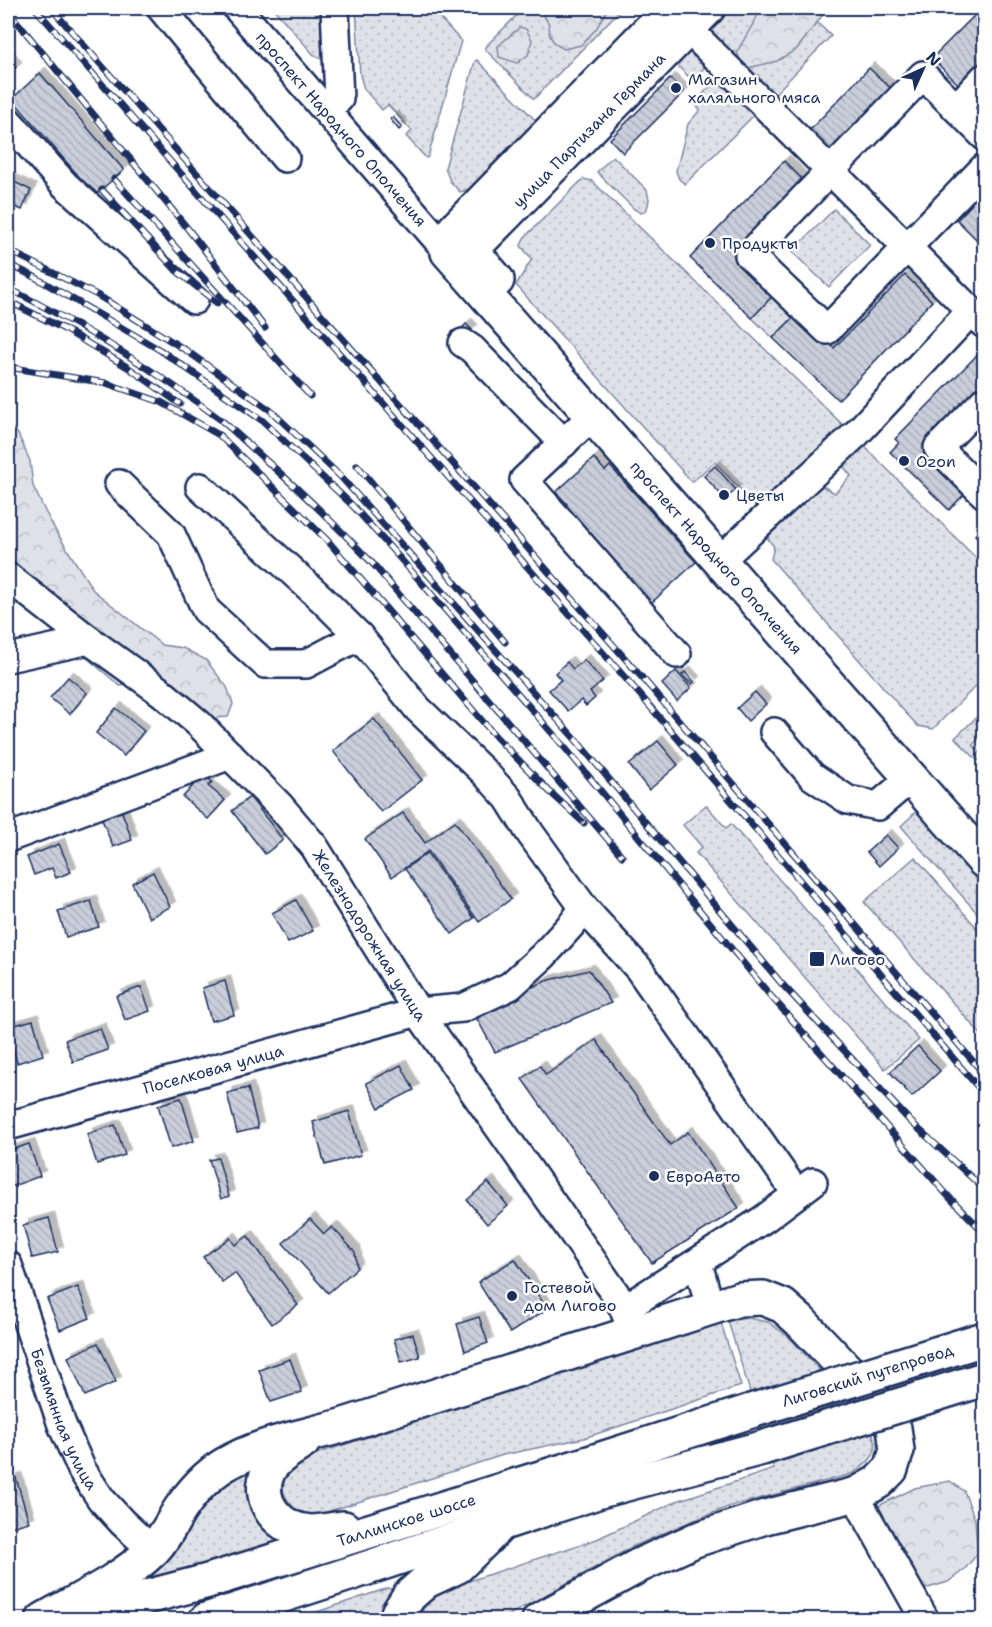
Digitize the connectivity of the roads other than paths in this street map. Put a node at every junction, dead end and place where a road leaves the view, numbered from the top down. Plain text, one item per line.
1 (161, 8) edge
2 (237, 8) edge
3 (260, 8) edge
4 (335, 8) edge
5 (684, 13) edge
6 (984, 78) edge
7 (339, 99) junction
8 (956, 108) junction
9 (8, 121) edge
10 (984, 136) edge
11 (285, 158) dead end
12 (984, 168) edge
13 (831, 171) junction
14 (457, 244) junction
15 (907, 247) junction
16 (194, 300) dead end
17 (978, 317) edge
18 (464, 343) dead end
19 (984, 401) edge
20 (592, 416) junction
21 (564, 443) junction
22 (119, 484) dead end
23 (200, 487) dead end
24 (984, 494) edge
25 (732, 549) junction
26 (8, 577) edge
27 (359, 636) junction
28 (89, 640) junction
29 (676, 654) dead end
30 (8, 658) edge
31 (774, 732) dead end
32 (230, 755) junction
33 (911, 778) junction
34 (984, 830) edge
35 (8, 838) edge
36 (984, 861) edge
37 (584, 908) junction
38 (418, 1012) junction
39 (8, 1126) edge
40 (698, 1263) junction
41 (8, 1265) edge
42 (710, 1307) junction
43 (628, 1321) junction
44 (984, 1339) edge
45 (984, 1379) edge
46 (751, 1411) joint
47 (315, 1433) junction
48 (857, 1494) junction
49 (399, 1522) junction
50 (501, 1523) junction
51 (153, 1551) junction
52 (43, 1620) edge
53 (61, 1620) edge
54 (206, 1620) edge
55 (397, 1620) edge
56 (539, 1620) edge
57 (925, 1620) edge

1 - 11 street
2 - 14 street, проспект Народного Ополчения
3 - 7 street, проспект Народного Ополчения
4 - 7 street
5 - 13 street
5 - 14 main road, улица Партизана Германа
6 - 8 street
7 - 14 street, проспект Народного Ополчения
8 - 10 street
8 - 13 street
9 - 16 street
12 - 15 street
13 - 15 street
13 - 15 street
14 - 20 main road, проспект Народного Ополчения
14 - 25 main road, проспект Народного Ополчения
15 - 17 street
17 - 25 street
18 - 21 street
19 - 24 street
20 - 21 street
20 - 33 main road, проспект Народного Ополчения
21 - 29 street
22 - 27 street
23 - 27 street
25 - 34 main road, проспект Народного Ополчения
26 - 28 street, Железнодорожная улица
27 - 37 street
28 - 30 street
28 - 32 street, Железнодорожная улица
31 - 33 street
32 - 35 street
32 - 38 street, Железнодорожная улица
33 - 36 main road, проспект Народного Ополчения
37 - 38 street, Поселковая улица
37 - 40 street
38 - 39 street, Поселковая улица
38 - 43 street, Железнодорожная улица
40 - 42 street
40 - 43 street
41 - 51 street, Безымянная улица
42 - 43 main road
42 - 48 main road
43 - 47 main road
44 - 46 main road, Лиговский путепровод, bridge
45 - 50 main road, Таллинское шоссе, bridge
46 - 49 main road, Таллинское шоссе
47 - 49 main road
47 - 51 main road
48 - 56 main road
48 - 57 street
49 - 53 main road, Таллинское шоссе
50 - 54 main road, Таллинское шоссе
50 - 55 main road
51 - 52 main road

